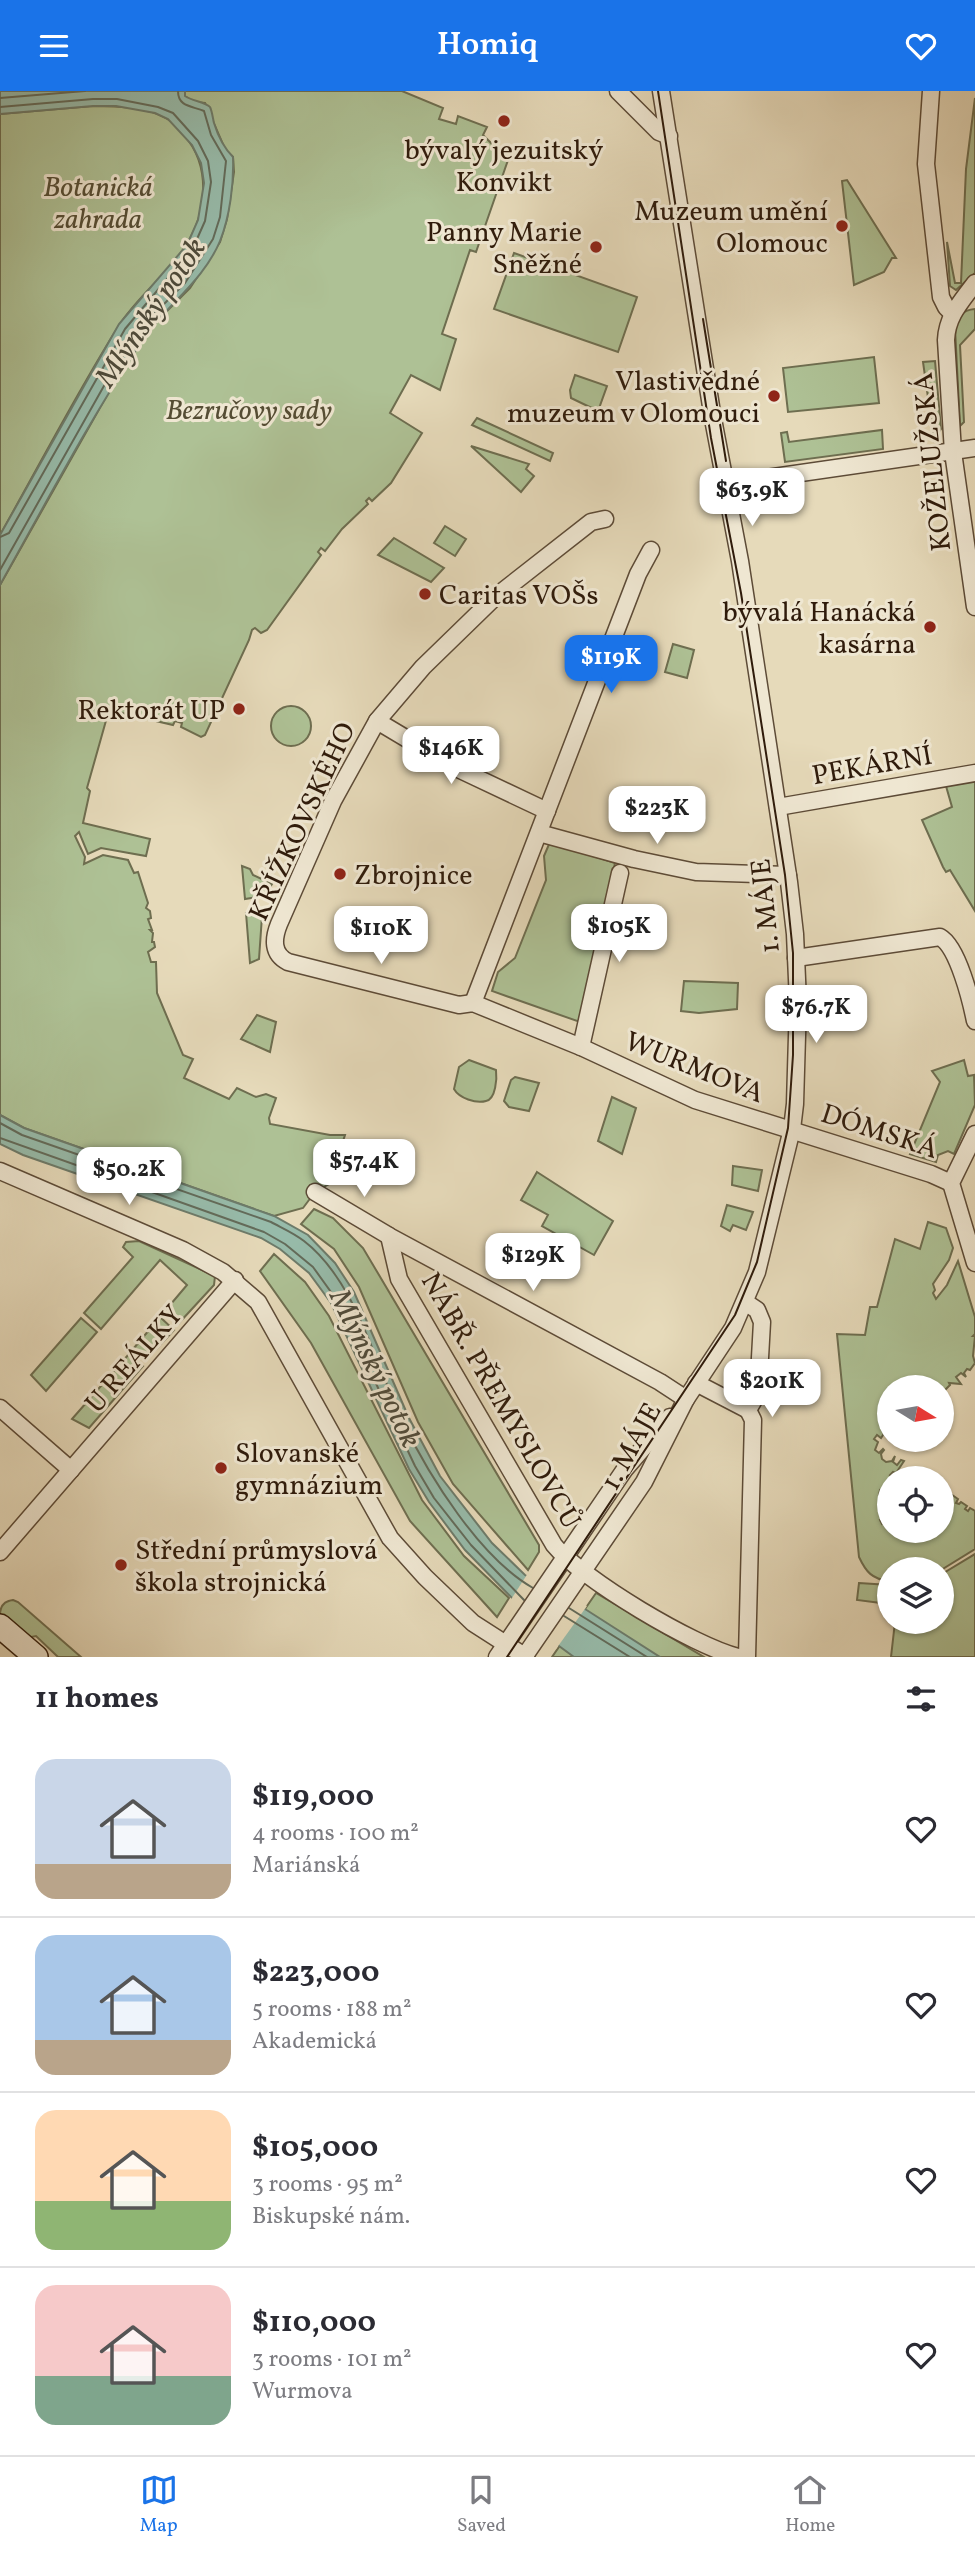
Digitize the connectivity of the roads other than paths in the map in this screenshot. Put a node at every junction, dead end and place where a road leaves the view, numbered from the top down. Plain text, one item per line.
1 (618, 91) edge
2 (661, 91) edge
3 (930, 91) edge
4 (669, 136) junction
5 (975, 283) edge
6 (952, 313) junction
7 (975, 448) edge
8 (953, 451) junction
9 (724, 484) junction
10 (605, 519) dead end
11 (651, 550) dead end
12 (975, 607) edge
13 (377, 721) junction
14 (975, 773) edge
15 (778, 807) junction
16 (547, 811) junction
17 (539, 833) junction
18 (621, 873) dead end
19 (788, 875) junction
20 (796, 958) junction
21 (473, 1003) junction
22 (975, 1021) edge
23 (581, 1047) junction
24 (792, 1129) junction
25 (975, 1134) edge
26 (0, 1171) edge
27 (951, 1183) junction
28 (315, 1192) dead end
29 (389, 1236) junction
30 (975, 1263) edge
31 (235, 1280) junction
32 (745, 1303) junction
33 (696, 1383) junction
34 (686, 1399) junction
35 (0, 1408) edge
36 (748, 1410) junction
37 (71, 1469) junction
38 (0, 1552) edge
39 (562, 1562) junction
40 (580, 1576) junction
41 (0, 1626) edge
42 (505, 1645) edge
43 (527, 1654) edge
44 (36, 1657) edge
45 (738, 1657) edge
46 (747, 1657) edge

1 - 4 street
2 - 4 street, 1. MÁJE
3 - 6 street
4 - 9 street, 1. MÁJE
5 - 6 street, KOŽELUŽSKÁ
6 - 8 street, KOŽELUŽSKÁ
7 - 8 street
8 - 9 street
8 - 12 street, KOŽELUŽSKÁ
9 - 15 street, 1. MÁJE
10 - 13 street, KŘÍŽKOVSKÉHO
11 - 16 street
13 - 16 street
13 - 21 street, KŘÍŽKOVSKÉHO
14 - 15 street, PEKÁRNÍ
15 - 19 street, 1. MÁJE
16 - 17 street
17 - 19 street
17 - 21 street
18 - 23 street
19 - 20 street, 1. MÁJE
20 - 22 street
20 - 24 street, 1. MÁJE
21 - 23 street, WURMOVA
23 - 24 street, WURMOVA
24 - 27 street, DÓMSKÁ
24 - 32 street, 1. MÁJE
25 - 27 street
26 - 31 street
27 - 30 street
28 - 29 street
29 - 34 street
29 - 39 street, NÁBŘ. PŘEMYSLOVCŮ
31 - 37 street, U REÁLKY
31 - 42 street
32 - 33 street, 1. MÁJE
32 - 36 street
33 - 34 street, 1. MÁJE
33 - 36 street
34 - 39 street, 1. MÁJE
34 - 40 street, 1. MÁJE
35 - 37 street
36 - 46 street
37 - 38 street, U REÁLKY
39 - 40 street, NÁBŘ. PŘEMYSLOVCŮ
39 - 42 street, 1. MÁJE
40 - 43 street, 1. MÁJE
40 - 45 street, NÁBŘ. PŘEMYSLOVCŮ
41 - 44 street
42 - 43 street

